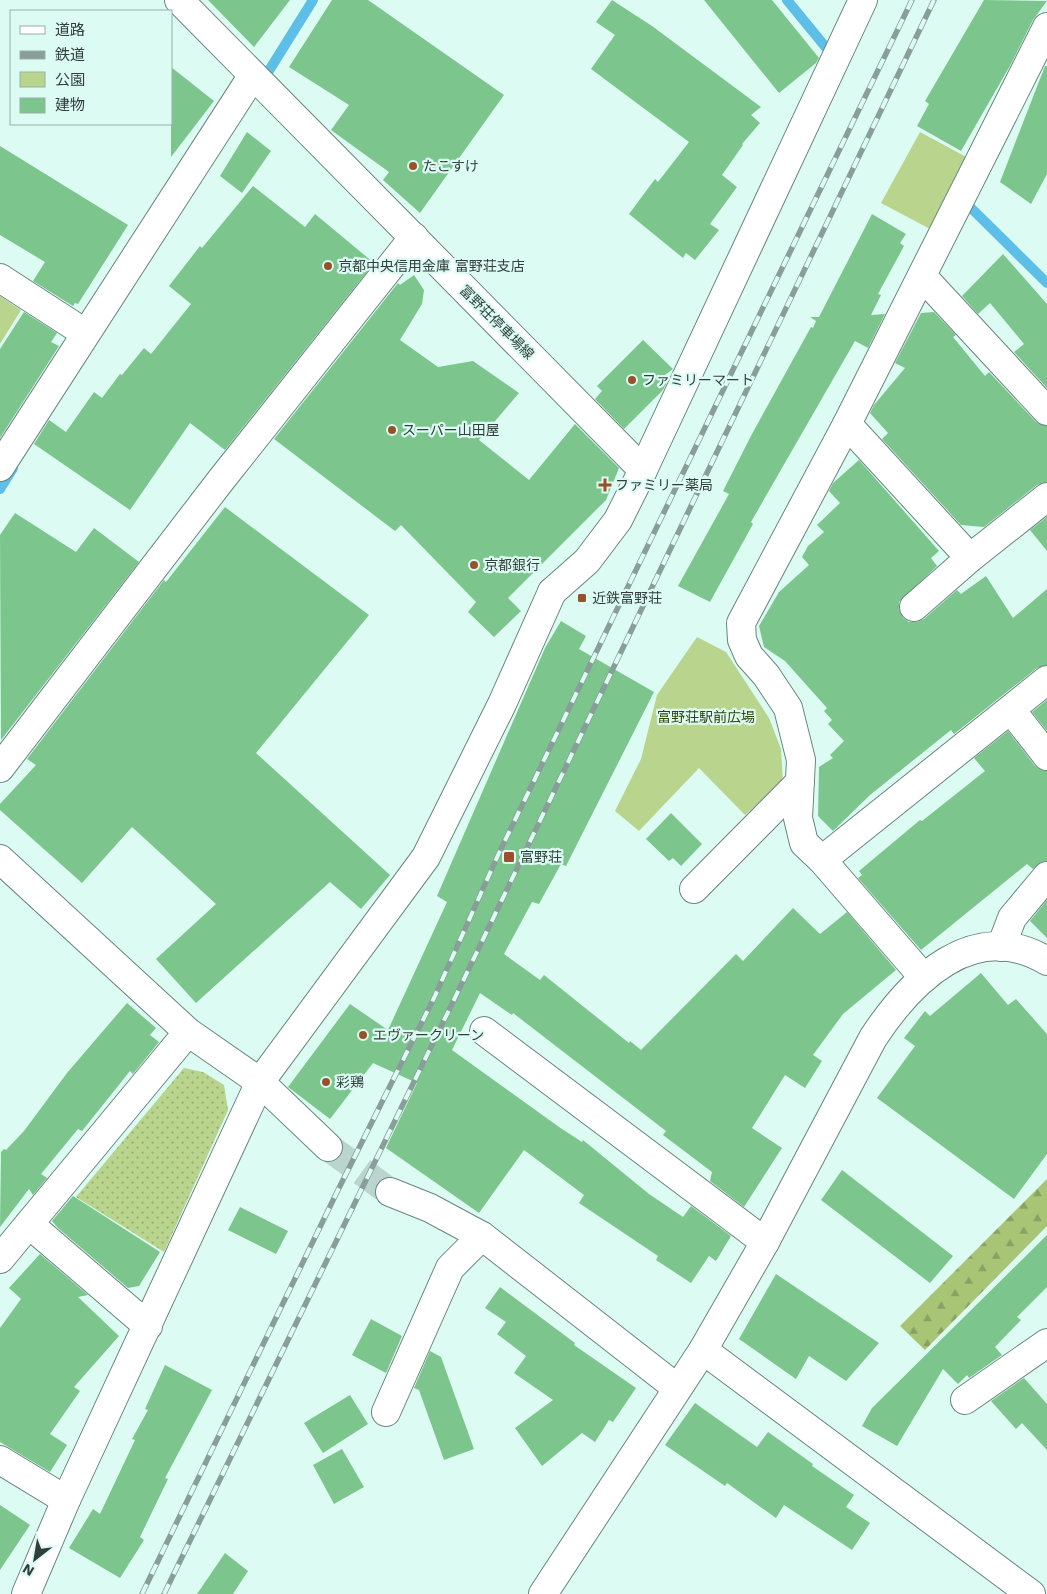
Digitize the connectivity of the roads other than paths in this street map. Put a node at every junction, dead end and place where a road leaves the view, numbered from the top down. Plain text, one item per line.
1 (179, 0) edge
2 (863, 0) edge
3 (1047, 27) edge
4 (253, 75) junction
5 (414, 237) junction
6 (922, 276) junction
7 (0, 278) edge
8 (85, 333) junction
9 (1047, 412) edge
10 (847, 424) junction
11 (1, 464) edge
12 (643, 470) junction
13 (1047, 497) edge
14 (970, 558) junction
15 (914, 607) dead end
16 (1047, 680) edge
17 (1011, 710) junction
18 (1047, 756) edge
19 (0, 768) edge
20 (800, 782) junction
21 (0, 859) edge
22 (822, 860) junction
23 (1047, 876) edge
24 (694, 889) dead end
25 (1001, 947) junction
26 (1047, 961) edge
27 (924, 978) junction
28 (484, 1031) dead end
29 (188, 1032) junction
30 (260, 1082) junction
31 (328, 1147) tunnel mouth
32 (390, 1192) tunnel mouth
33 (29, 1224) junction
34 (482, 1236) junction
35 (765, 1242) junction
36 (0, 1260) edge
37 (148, 1326) junction
38 (1046, 1346) edge
39 (702, 1350) junction
40 (677, 1388) junction
41 (965, 1400) dead end
42 (386, 1412) dead end
43 (0, 1460) edge
44 (66, 1500) junction
45 (26, 1594) edge
46 (543, 1594) edge
47 (1031, 1594) edge

1 - 4 street, 富野荘停車場線
2 - 12 street
3 - 6 street
4 - 5 street, 富野荘停車場線
4 - 8 street
5 - 12 street, 富野荘停車場線
5 - 19 street
6 - 9 street
6 - 10 street
7 - 8 street
8 - 11 street
10 - 14 street
10 - 20 street
12 - 30 street
13 - 14 street
14 - 15 street
16 - 17 street
17 - 18 street
17 - 22 street
20 - 22 street
20 - 24 street
21 - 29 street
22 - 27 street
23 - 25 street
25 - 26 street
25 - 27 street
27 - 35 street
28 - 35 street
29 - 30 street
29 - 33 street
30 - 31 street
30 - 37 street
32 - 34 street
33 - 36 street
33 - 37 street
34 - 40 street
34 - 42 street
35 - 39 street
37 - 44 street
38 - 41 street
39 - 40 street
39 - 47 street
40 - 46 street
43 - 44 street
44 - 45 street

